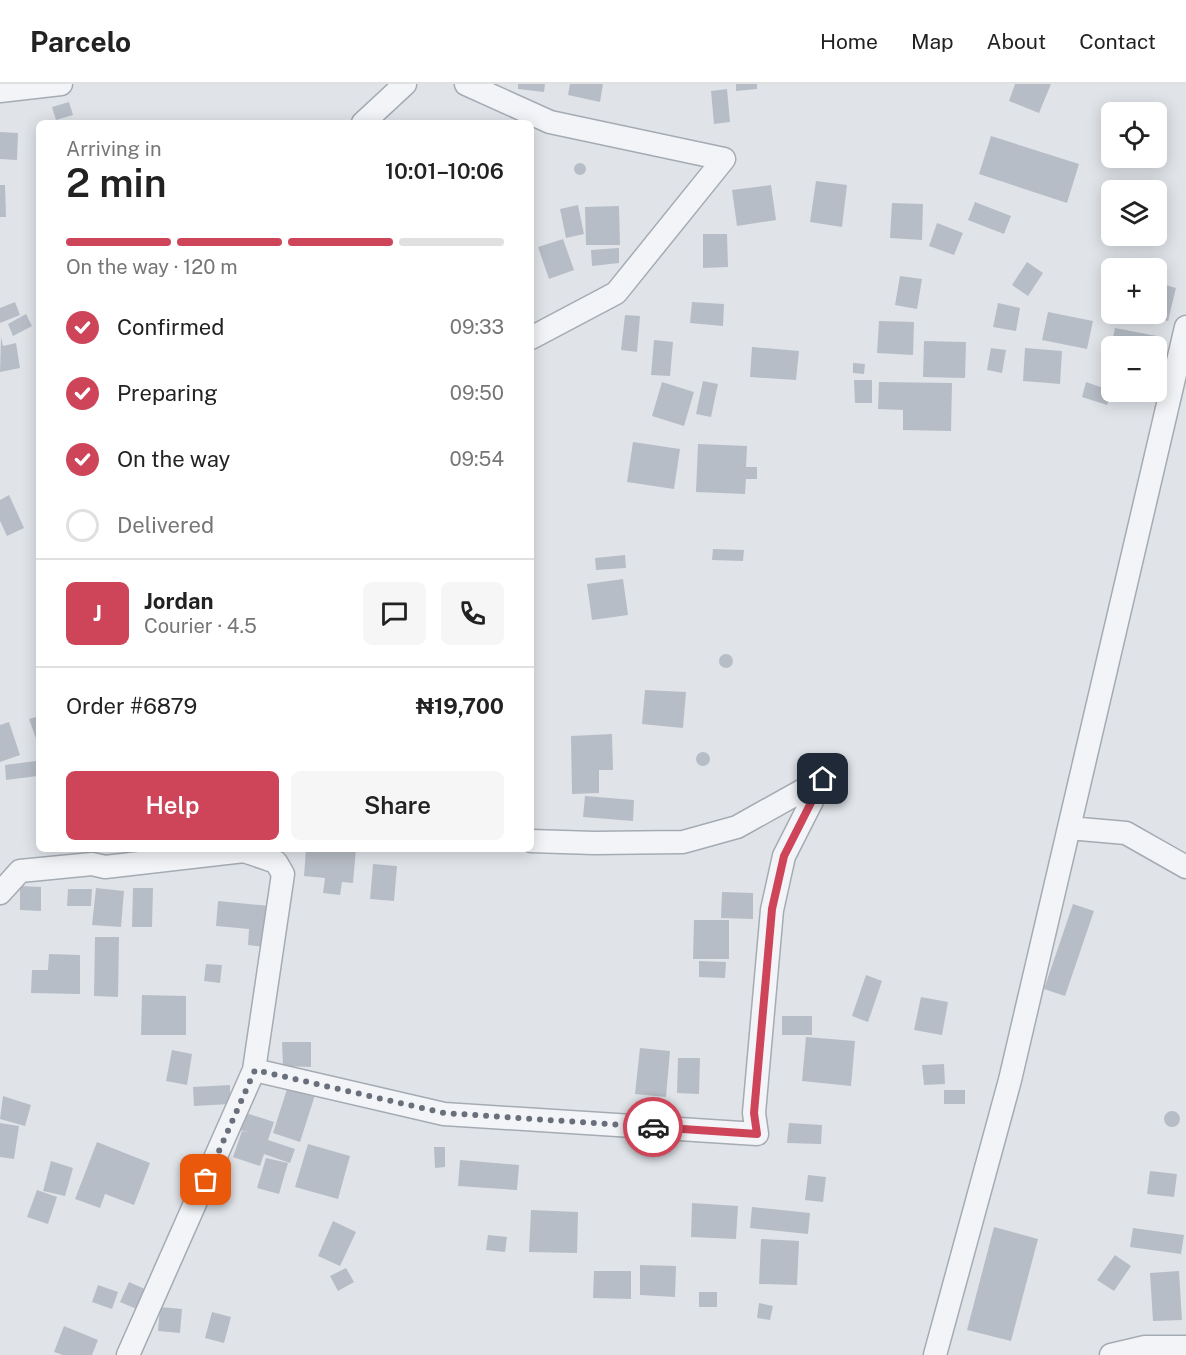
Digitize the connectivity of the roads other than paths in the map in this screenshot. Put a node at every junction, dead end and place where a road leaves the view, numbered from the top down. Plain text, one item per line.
1 (61, 84) edge
2 (405, 84) edge
3 (466, 84) edge
4 (0, 91) edge
5 (366, 120) edge
6 (1186, 327) edge
7 (534, 336) edge
8 (1069, 828) junction
9 (534, 841) edge
10 (219, 852) edge
11 (244, 852) edge
12 (1186, 867) edge
13 (0, 892) edge
14 (255, 1070) junction
15 (1186, 1347) edge
16 (128, 1355) edge
17 (935, 1355) edge
18 (1111, 1355) edge

1 - 4 street
2 - 5 street
3 - 7 street
6 - 8 street
8 - 12 street
8 - 17 street
9 - 14 street
10 - 13 street
11 - 14 street
14 - 16 street
15 - 18 street

